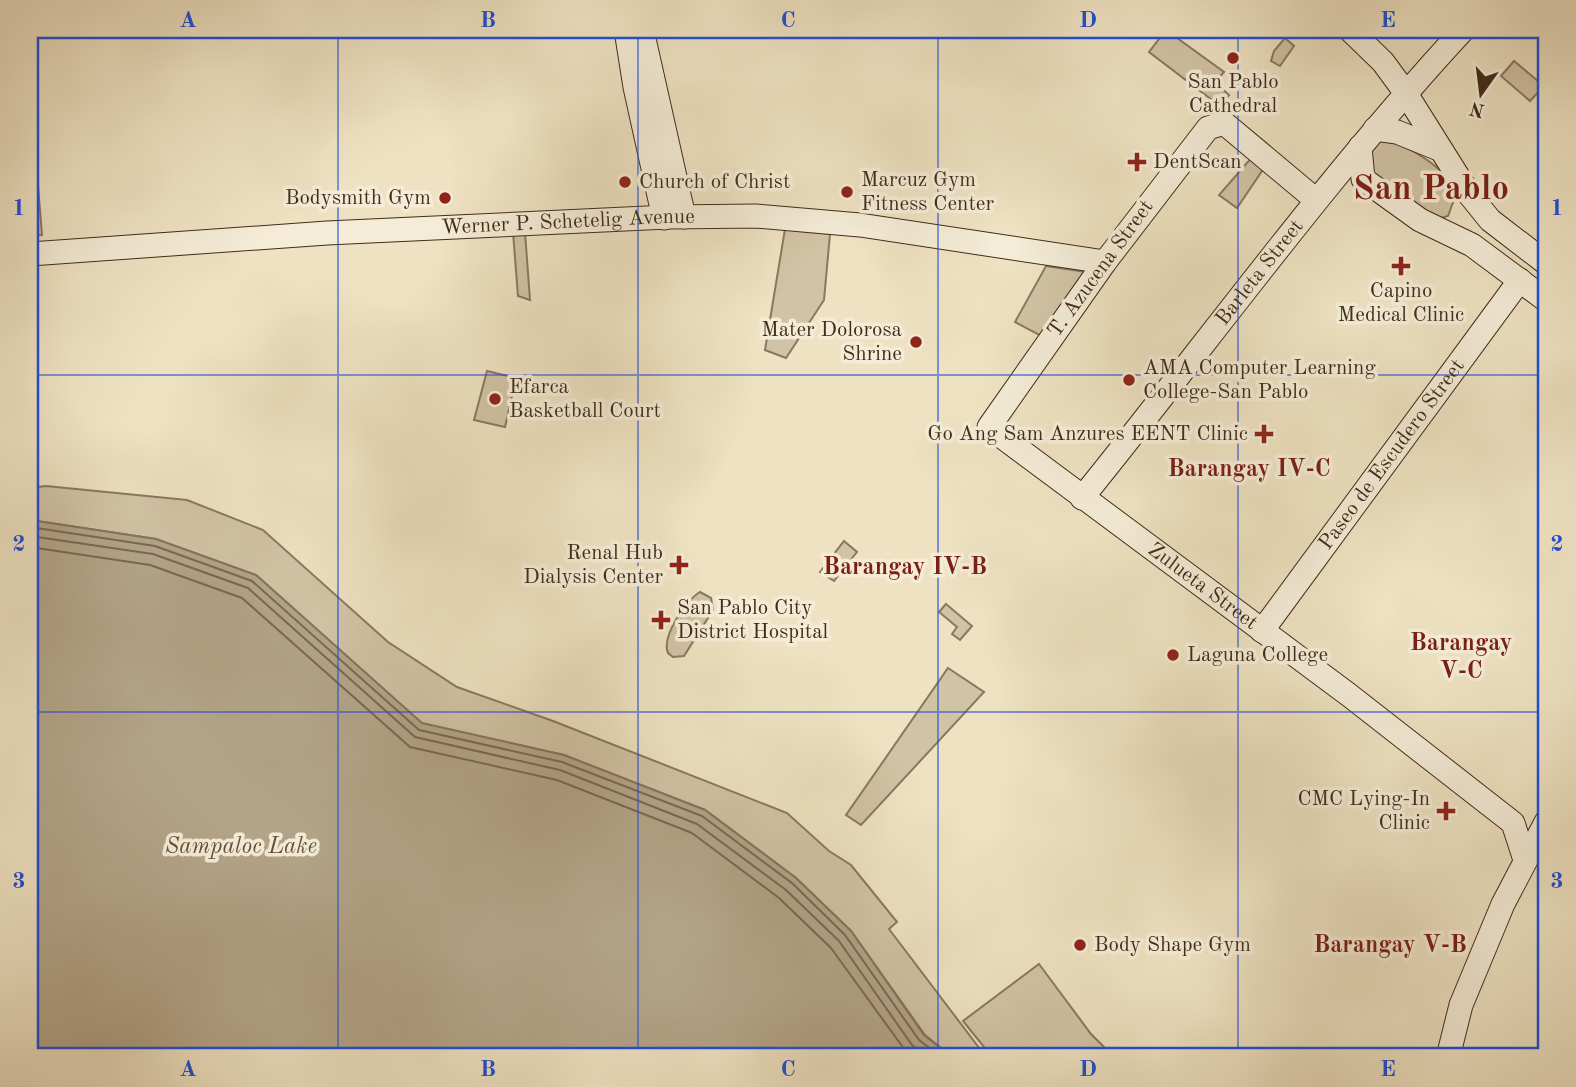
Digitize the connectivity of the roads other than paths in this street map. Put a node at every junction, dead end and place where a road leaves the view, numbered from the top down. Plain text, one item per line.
1 (626, 30) edge
2 (642, 30) edge
3 (1350, 30) edge
4 (1463, 30) edge
5 (1405, 92) junction
6 (1375, 129) junction
7 (1439, 149) junction
8 (1354, 173) junction
9 (1316, 200) junction
10 (674, 217) junction
11 (30, 254) edge
12 (1105, 262) junction
13 (1546, 263) edge
14 (1520, 280) junction
15 (1546, 300) edge
16 (989, 427) joint
17 (1082, 498) junction
18 (1262, 631) junction
19 (1546, 821) edge
20 (1513, 823) junction
21 (1525, 860) junction
22 (1461, 1004) junction
23 (1435, 1057) edge
24 (1448, 1057) edge

1 - 10 main road
2 - 10 main road
3 - 5 main road
4 - 5 main road, Barleta Street
5 - 6 main road, Barleta Street
5 - 7 main road
6 - 7 main road
6 - 8 main road, Barleta Street
7 - 13 main road
8 - 9 main road, Barleta Street
8 - 14 main road
9 - 12 main road, T. Azucena Street
9 - 17 main road, Barleta Street
10 - 11 main road, Werner P. Schetelig Avenue
10 - 12 main road, Werner P. Schetelig Avenue
12 - 16 main road, T. Azucena Street
14 - 15 main road
14 - 18 main road, Paseo de Escudero Street
16 - 17 main road, Zulueta Street
17 - 18 main road, Zulueta Street
18 - 20 main road, Zulueta Street
19 - 20 main road
19 - 21 main road
20 - 21 main road
21 - 22 main road
22 - 23 main road
22 - 24 main road

